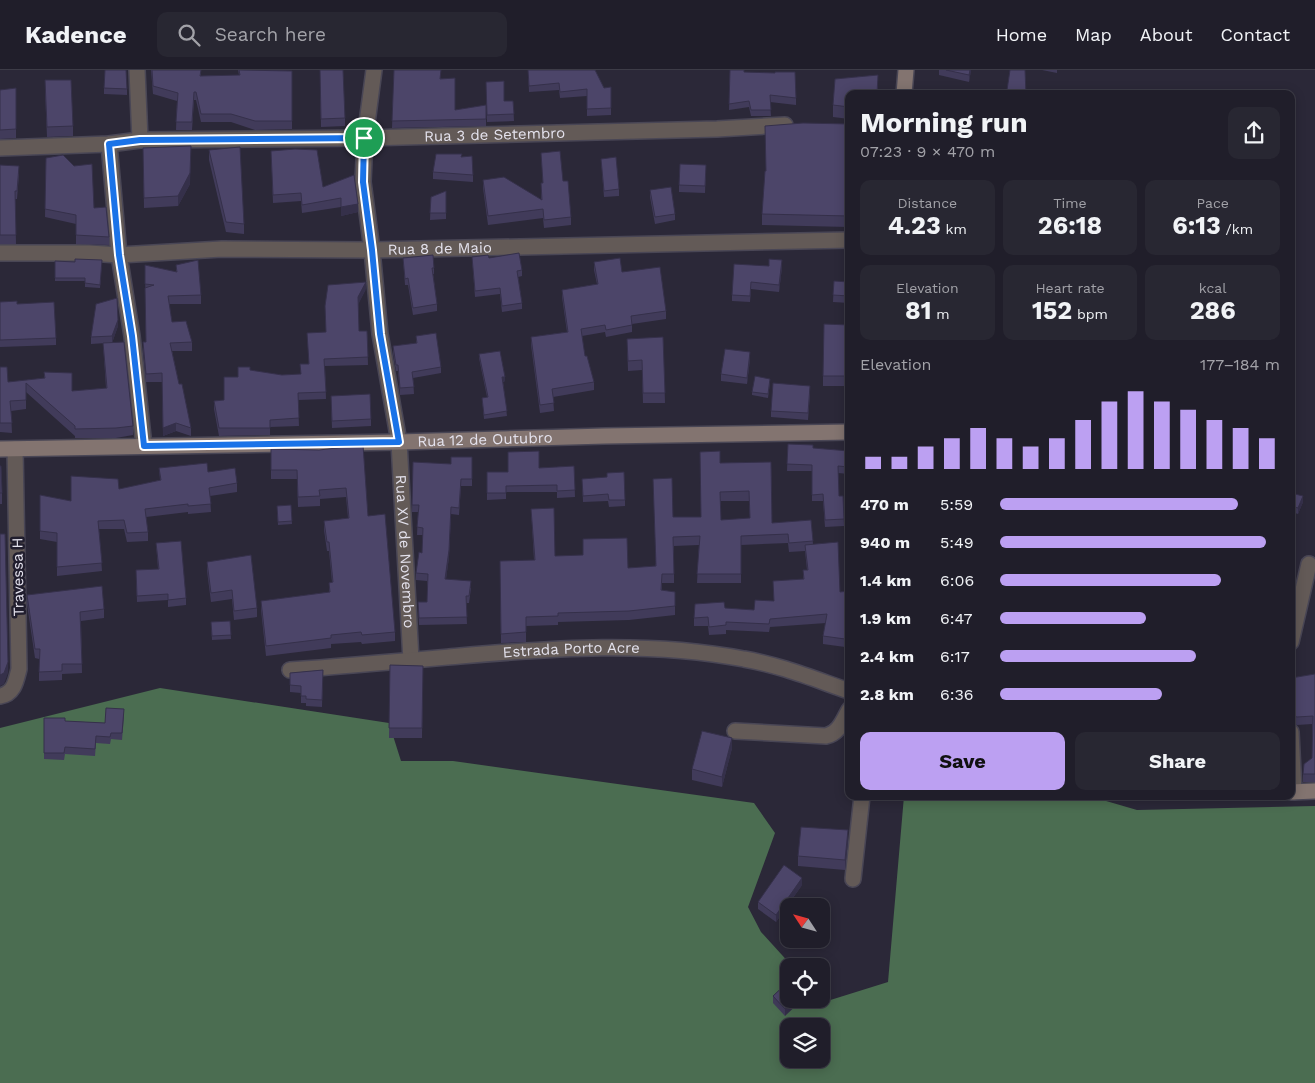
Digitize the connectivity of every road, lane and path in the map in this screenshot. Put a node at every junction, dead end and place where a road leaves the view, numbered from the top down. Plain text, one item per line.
1 (137, 70) edge
2 (374, 70) edge
3 (906, 70) edge
4 (904, 90) edge
5 (800, 124) edge
6 (364, 138) junction
7 (140, 140) junction
8 (109, 144) junction
9 (0, 148) edge
10 (845, 240) edge
11 (372, 250) junction
12 (0, 253) edge
13 (119, 255) junction
14 (845, 432) edge
15 (399, 442) junction
16 (144, 446) junction
17 (7, 449) edge
18 (1309, 564) dead end
19 (1295, 625) edge
20 (411, 660) junction
21 (290, 670) dead end
22 (845, 690) edge
23 (0, 696) edge
24 (845, 717) edge
25 (735, 731) dead end
26 (1315, 791) edge
27 (1295, 792) edge
28 (862, 800) edge
29 (853, 879) dead end

1 - 7 street
2 - 6 street, Rua XV de Novembro
3 - 4 street
5 - 6 street, Rua 3 de Setembro
6 - 7 street, Rua 3 de Setembro
6 - 11 street, Rua XV de Novembro
7 - 8 street, Rua 3 de Setembro
8 - 9 street, Rua 3 de Setembro
8 - 13 street
10 - 11 street, Rua 8 de Maio
11 - 13 street, Rua 8 de Maio
11 - 15 street, Rua XV de Novembro
12 - 13 street, Rua 8 de Maio
13 - 16 street
14 - 15 street, Rua 12 de Outubro
15 - 16 street, Rua 12 de Outubro
15 - 20 street, Rua XV de Novembro
16 - 17 street, Rua 12 de Outubro
17 - 23 street, Travessa H
18 - 19 street
20 - 21 street, Estrada Porto Acre
20 - 22 street, Estrada Porto Acre
24 - 25 street
26 - 27 street
28 - 29 street

